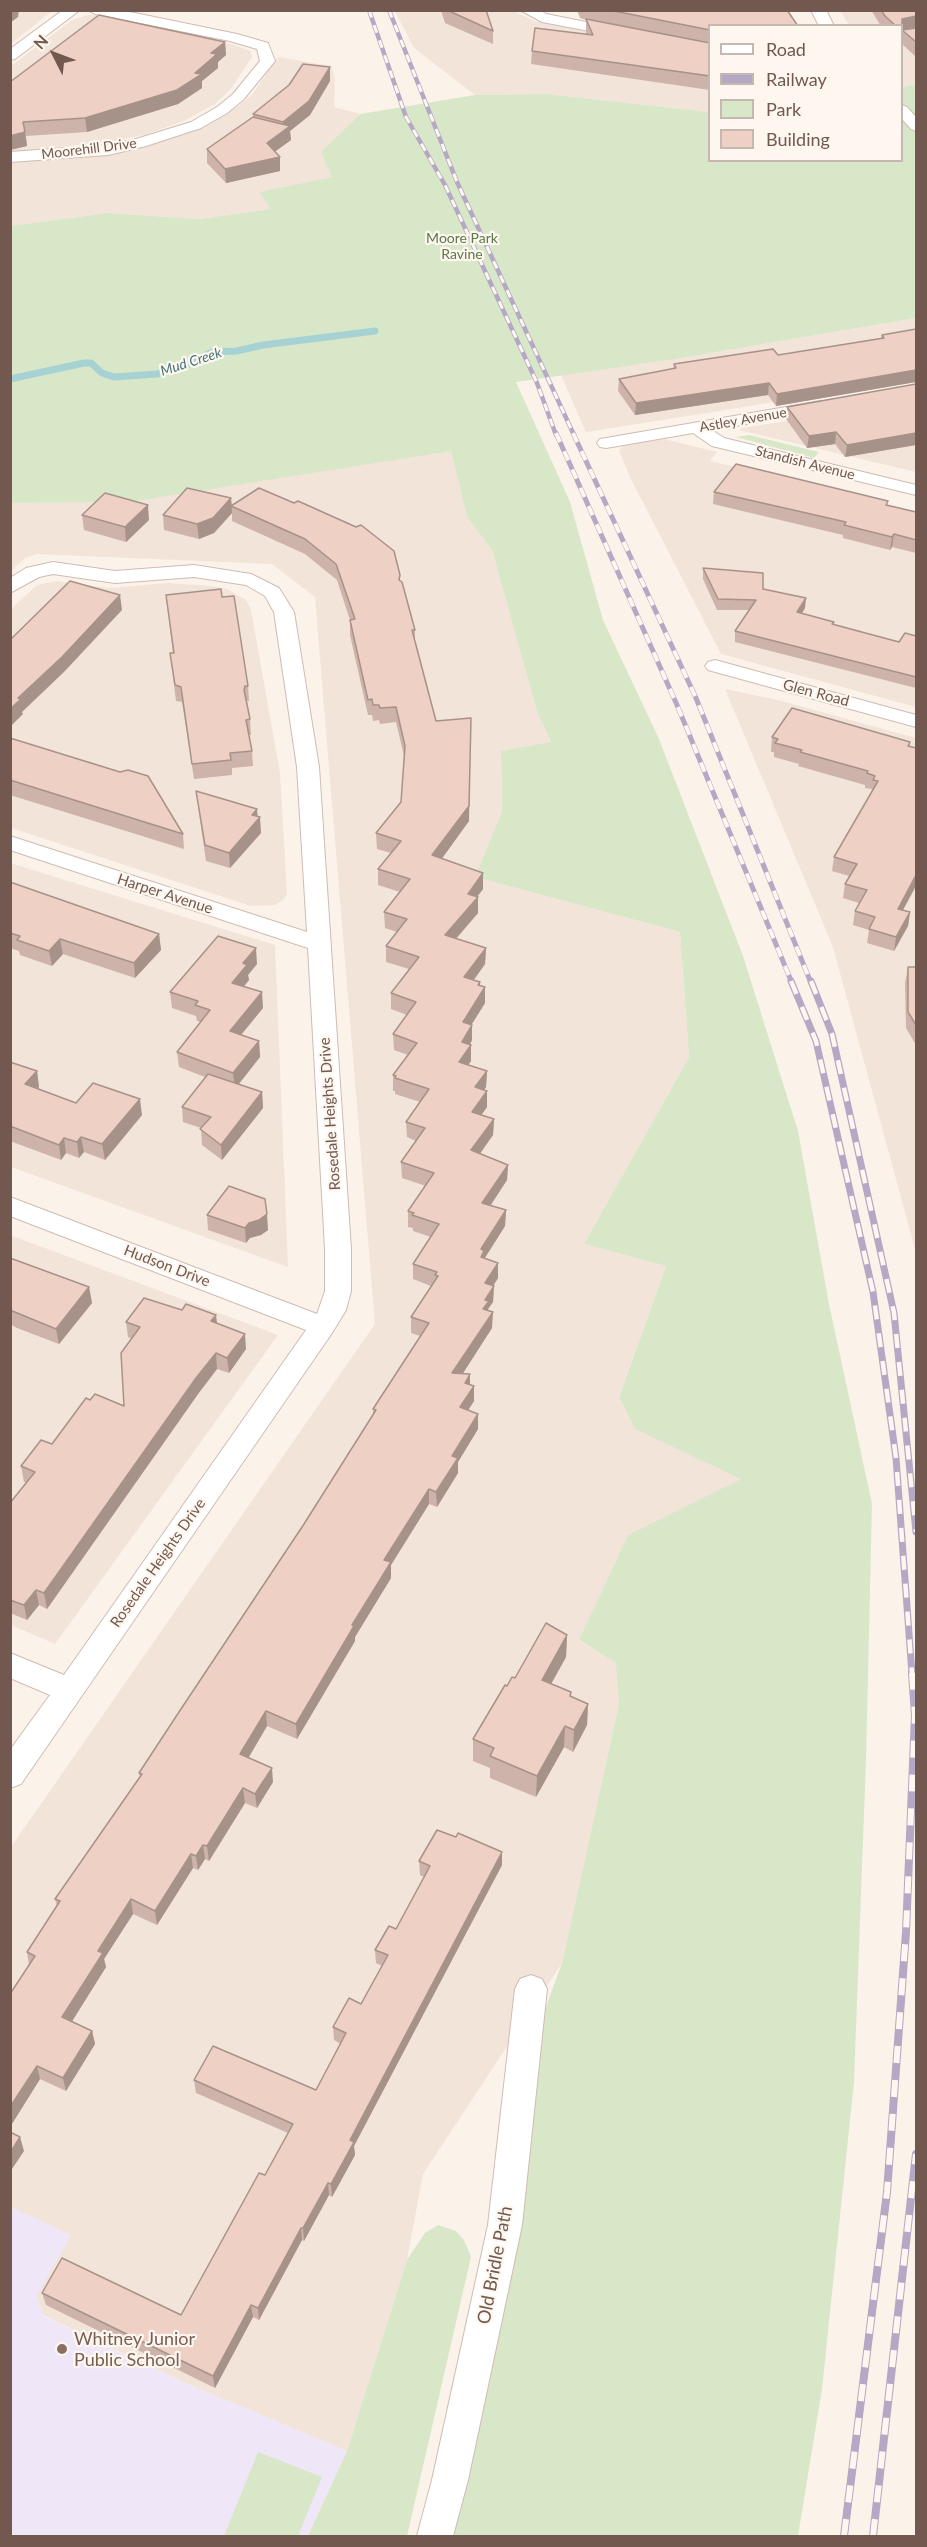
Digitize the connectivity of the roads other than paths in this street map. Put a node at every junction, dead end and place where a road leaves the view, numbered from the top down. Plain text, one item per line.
1 (73, 10) edge
2 (95, 10) edge
3 (526, 10) edge
4 (818, 10) edge
5 (826, 24) edge
6 (636, 36) edge
7 (10, 56) edge
8 (903, 111) edge
9 (916, 126) edge
10 (10, 157) edge
11 (836, 404) edge
12 (697, 428) junction
13 (606, 443) dead end
14 (916, 490) edge
15 (10, 587) edge
16 (715, 666) dead end
17 (916, 721) edge
18 (10, 843) edge
19 (319, 944) junction
20 (10, 1206) edge
21 (323, 1326) junction
22 (10, 1665) edge
23 (69, 1690) junction
24 (10, 1775) edge
25 (531, 1989) dead end
26 (435, 2536) edge

1 - 7 street
2 - 10 street, Moorehill Drive
3 - 6 street
4 - 5 street
8 - 9 street
11 - 12 street, Astley Avenue
12 - 13 street, Astley Avenue
12 - 14 street, Standish Avenue
15 - 19 street, Rosedale Heights Drive
16 - 17 street, Glen Road
18 - 19 street, Harper Avenue
19 - 21 street, Rosedale Heights Drive
20 - 21 street, Hudson Drive
21 - 23 street, Rosedale Heights Drive
22 - 23 street
23 - 24 street, Rosedale Heights Drive
25 - 26 street, Old Bridle Path

